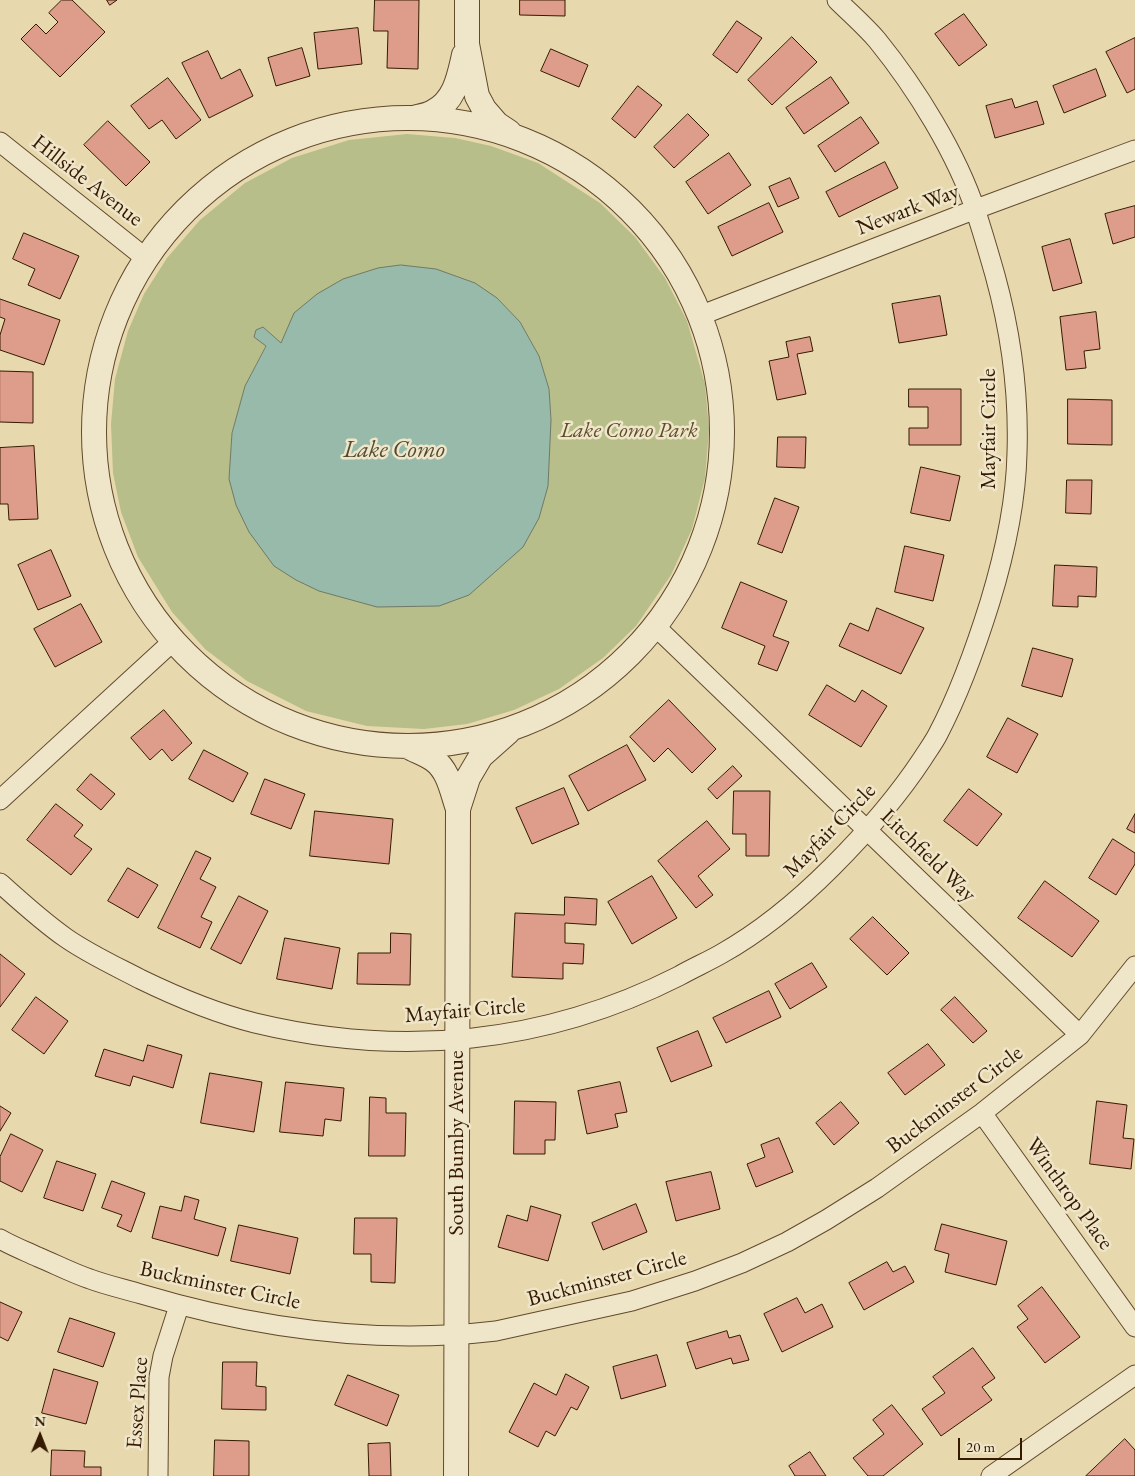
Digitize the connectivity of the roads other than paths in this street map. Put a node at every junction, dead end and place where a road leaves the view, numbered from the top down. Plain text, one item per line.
1 (467, 0) edge
2 (837, 0) edge
3 (467, 44) junction
4 (415, 118) junction
5 (517, 137) junction
6 (0, 142) edge
7 (1135, 150) edge
8 (976, 209) junction
9 (144, 256) junction
10 (700, 316) junction
11 (656, 628) junction
12 (171, 643) junction
13 (508, 732) junction
14 (408, 747) junction
15 (0, 800) edge
16 (458, 810) junction
17 (867, 831) junction
18 (0, 884) edge
19 (1135, 966) edge
20 (1080, 1035) junction
21 (457, 1040) junction
22 (982, 1113) junction
23 (0, 1240) edge
24 (179, 1306) junction
25 (1135, 1327) edge
26 (458, 1335) junction
27 (1135, 1375) edge
28 (158, 1476) edge
29 (456, 1476) edge
30 (991, 1476) edge

1 - 3 street
2 - 8 street, Mayfair Circle
3 - 4 street
3 - 5 street
4 - 5 street
4 - 9 street
5 - 10 street
6 - 9 street, Hillside Avenue
7 - 8 street, Newark Way
8 - 10 street, Newark Way
8 - 17 street, Mayfair Circle
9 - 12 street
10 - 11 street
11 - 13 street
11 - 17 street, Litchfield Way
12 - 14 street
12 - 15 street
13 - 14 street
13 - 16 street, South Bumby Avenue
14 - 16 street, South Bumby Avenue
16 - 21 street, South Bumby Avenue
17 - 20 street, Litchfield Way
17 - 21 street, Mayfair Circle
18 - 21 street, Mayfair Circle
19 - 20 street, Buckminster Circle
20 - 22 street, Buckminster Circle
21 - 26 street, South Bumby Avenue
22 - 25 street, Winthrop Place
22 - 26 street, Buckminster Circle
23 - 24 street, Buckminster Circle
24 - 26 street, Buckminster Circle
24 - 28 street, Essex Place
26 - 29 street, South Bumby Avenue
27 - 30 street

